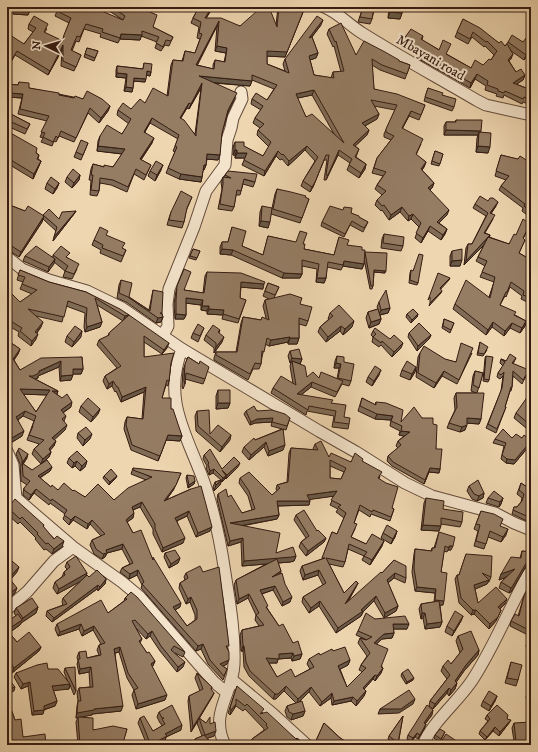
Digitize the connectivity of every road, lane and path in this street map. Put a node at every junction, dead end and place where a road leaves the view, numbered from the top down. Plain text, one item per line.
1 (324, 7) edge
2 (241, 92) dead end
3 (531, 115) edge
4 (7, 257) edge
5 (163, 336) junction
6 (182, 349) junction
7 (7, 451) edge
8 (11, 496) edge
9 (531, 530) edge
10 (73, 547) junction
11 (529, 572) dead end
12 (7, 609) edge
13 (231, 679) junction
14 (226, 692) junction
15 (225, 745) edge
16 (307, 745) edge
17 (423, 745) edge

1 - 3 street, Mbayani road
2 - 5 street
4 - 5 street
5 - 6 street
6 - 9 street
6 - 13 street
7 - 8 street
8 - 10 street
10 - 12 street
10 - 14 street
11 - 17 street
13 - 14 street
13 - 16 street
14 - 15 street

